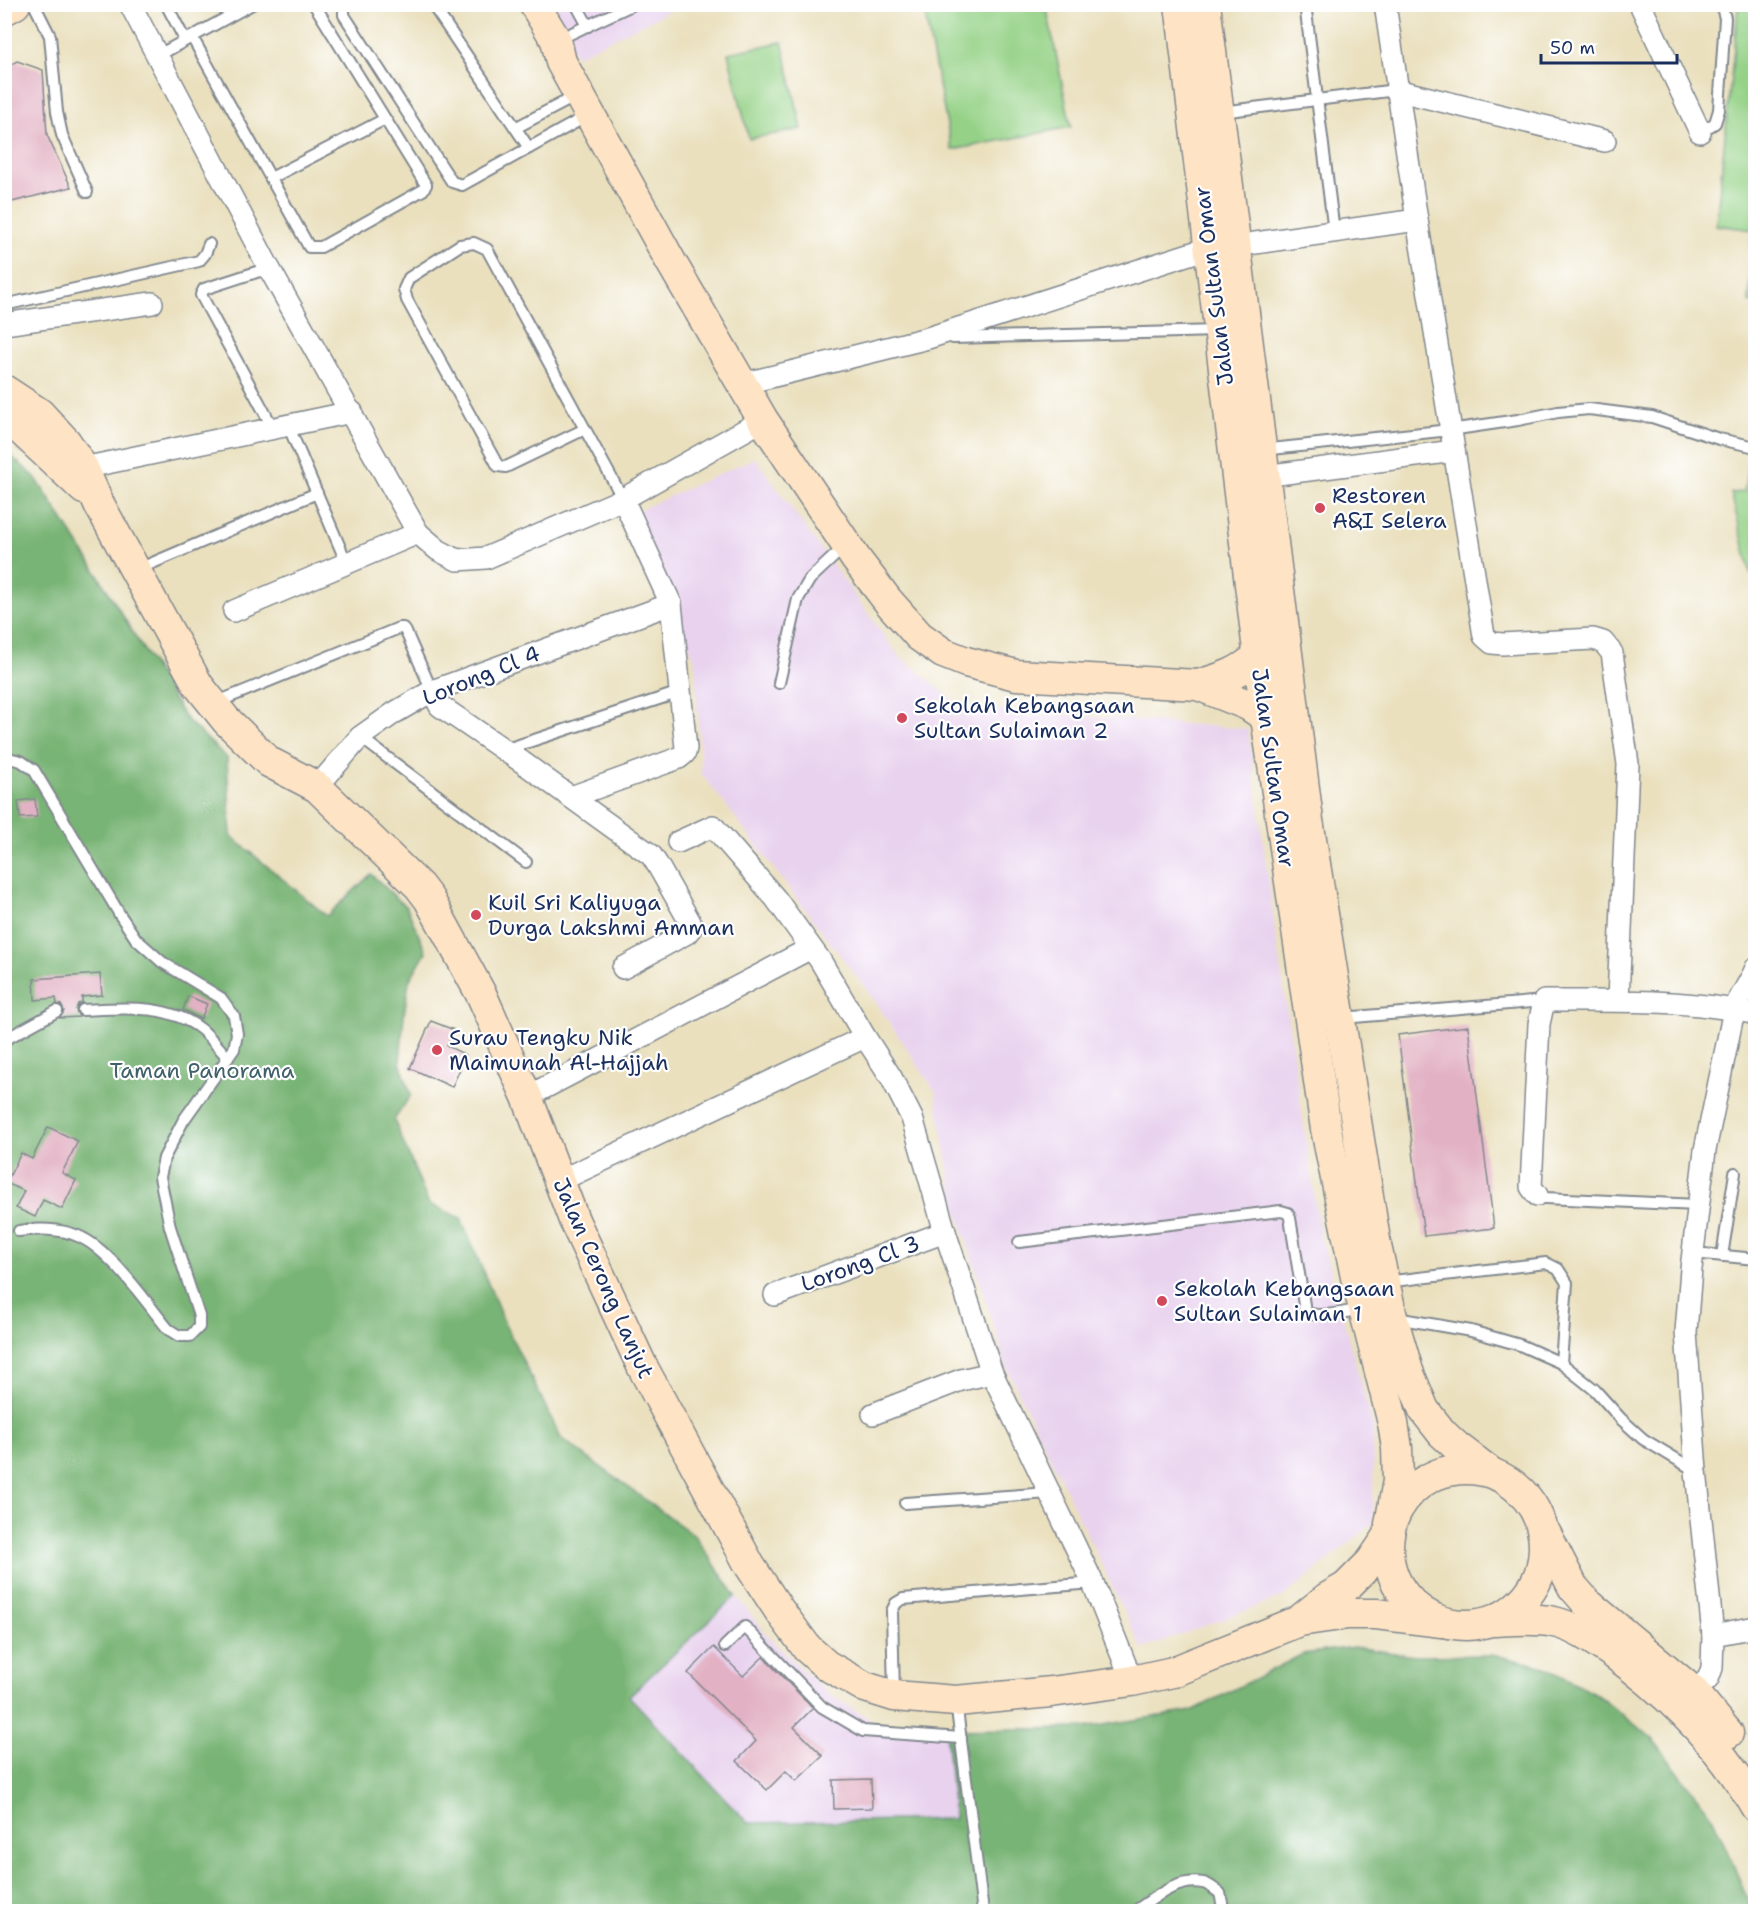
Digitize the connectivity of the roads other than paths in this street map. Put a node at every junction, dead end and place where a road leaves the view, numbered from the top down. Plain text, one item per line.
1 (15, 4) edge
2 (34, 4) edge
3 (130, 4) edge
4 (166, 4) edge
5 (252, 4) edge
6 (314, 4) edge
7 (347, 4) edge
8 (432, 4) edge
9 (513, 4) edge
10 (534, 4) edge
11 (576, 4) edge
12 (634, 4) edge
13 (1179, 4) edge
14 (1205, 4) edge
15 (1305, 4) edge
16 (1385, 4) edge
17 (1640, 4) edge
18 (1721, 4) edge
19 (4, 10) edge
20 (588, 26) junction
21 (189, 38) junction
22 (558, 51) junction
23 (157, 56) junction
24 (1396, 90) junction
25 (1317, 100) junction
26 (584, 105) junction
27 (1219, 113) junction
28 (385, 119) junction
29 (517, 127) junction
30 (1700, 132) joint
31 (1605, 141) dead end
32 (529, 148) junction
33 (271, 178) junction
34 (87, 192) dead end
35 (1417, 219) junction
36 (1334, 232) junction
37 (209, 244) dead end
38 (1221, 247) junction
39 (268, 268) junction
40 (152, 303) dead end
41 (4, 305) edge
42 (4, 324) edge
43 (1218, 331) junction
44 (928, 338) junction
45 (742, 384) junction
46 (4, 390) edge
47 (352, 412) junction
48 (4, 419) edge
49 (763, 420) junction
50 (280, 427) junction
51 (585, 429) junction
52 (1452, 440) junction
53 (1755, 447) edge
54 (1262, 463) junction
55 (83, 468) junction
56 (317, 493) junction
57 (623, 499) junction
58 (99, 504) junction
59 (418, 533) junction
60 (846, 545) junction
61 (347, 564) junction
62 (136, 570) junction
63 (671, 604) junction
64 (234, 611) dead end
65 (1259, 655) junction
66 (778, 682) dead end
67 (1198, 685) junction
68 (432, 691) junction
69 (680, 692) junction
70 (213, 704) junction
71 (1266, 717) junction
72 (360, 737) junction
73 (504, 750) junction
74 (4, 758) edge
75 (317, 787) junction
76 (571, 797) junction
77 (678, 842) dead end
78 (526, 862) dead end
79 (811, 948) junction
80 (623, 968) dead end
81 (1755, 968) edge
82 (1618, 1000) junction
83 (1544, 1001) junction
84 (82, 1010) dead end
85 (1734, 1010) junction
86 (57, 1011) dead end
87 (1755, 1014) edge
88 (1339, 1018) junction
89 (865, 1037) junction
90 (4, 1040) edge
91 (228, 1058) junction
92 (527, 1097) junction
93 (1735, 1173) dead end
94 (559, 1181) junction
95 (1537, 1195) joint
96 (1698, 1204) junction
97 (19, 1231) dead end
98 (945, 1232) junction
99 (1019, 1242) dead end
100 (1692, 1253) junction
101 (1722, 1256) junction
102 (1755, 1259) edge
103 (1384, 1282) junction
104 (775, 1295) dead end
105 (1363, 1309) junction
106 (1392, 1317) junction
107 (1562, 1363) junction
108 (992, 1373) junction
109 (873, 1414) dead end
110 (1696, 1471) junction
111 (1490, 1472) junction
112 (1050, 1493) junction
113 (905, 1503) dead end
114 (1543, 1529) junction
115 (1389, 1531) junction
116 (1093, 1583) junction
117 (1299, 1621) junction
118 (1495, 1621) junction
119 (1442, 1622) junction
120 (1755, 1627) edge
121 (1713, 1635) junction
122 (725, 1646) dead end
123 (1132, 1681) junction
124 (1694, 1692) junction
125 (894, 1696) junction
126 (956, 1701) junction
127 (961, 1738) junction
128 (1755, 1768) edge
129 (1755, 1807) edge
130 (983, 1911) edge
131 (1134, 1911) edge
132 (1224, 1911) edge

1 - 19 main road
2 - 34 lane
3 - 23 street
4 - 21 lane
5 - 21 lane
6 - 28 lane
7 - 32 lane
8 - 29 lane
9 - 22 main road
10 - 22 main road
11 - 20 lane
12 - 20 lane
13 - 38 main road, Jalan Sultan Omar
14 - 27 main road
15 - 25 lane
16 - 24 street
17 - 30 street
18 - 30 lane
20 - 22 lane
21 - 23 lane
21 - 33 lane
22 - 26 main road
23 - 39 street
24 - 25 lane
24 - 31 street
24 - 35 street
25 - 27 lane
25 - 36 lane
26 - 29 lane
26 - 32 lane
26 - 45 main road
27 - 38 main road
28 - 33 lane
28 - 33 lane
29 - 32 lane
35 - 36 street
35 - 52 street
36 - 38 street
37 - 41 lane
38 - 43 main road, Jalan Sultan Omar
38 - 44 street
38 - 54 main road
39 - 47 street
39 - 50 lane
40 - 42 street
43 - 44 lane
43 - 65 main road, Jalan Sultan Omar
44 - 45 street
45 - 49 main road
46 - 55 main road, Jalan Cerong Lanjut
47 - 50 street
47 - 59 street
48 - 58 main road, Jalan Cerong Lanjut
49 - 57 street
49 - 60 main road
50 - 55 street
50 - 56 lane
51 - 51 lane
51 - 57 lane
52 - 53 lane
52 - 54 street
52 - 82 street
54 - 88 main road
55 - 58 main road, Jalan Cerong Lanjut
56 - 61 lane
56 - 62 lane
57 - 59 street
57 - 63 street
58 - 62 main road, Jalan Cerong Lanjut
59 - 61 street
60 - 66 lane
60 - 67 main road
61 - 64 street
62 - 70 main road, Jalan Cerong Lanjut
63 - 68 street, Lorong Cl 4
63 - 69 street
65 - 67 main road
65 - 71 main road, Jalan Sultan Omar
67 - 71 main road
68 - 70 lane
68 - 72 street, Lorong Cl 4
68 - 73 street
69 - 73 lane
69 - 76 street
70 - 75 main road, Jalan Cerong Lanjut
71 - 105 main road, Jalan Sultan Omar
72 - 75 street, Lorong Cl 4
72 - 78 lane
73 - 76 street
74 - 91 lane
75 - 92 main road, Jalan Cerong Lanjut
76 - 80 street
77 - 79 street
79 - 89 street
79 - 92 street
81 - 85 street
82 - 83 street
82 - 85 street
83 - 88 lane
83 - 95 street
84 - 91 lane
85 - 87 street
85 - 96 street
86 - 90 lane
88 - 103 main road
89 - 94 street
89 - 98 street
91 - 97 lane
92 - 94 main road, Jalan Cerong Lanjut
93 - 101 lane
94 - 125 main road, Jalan Cerong Lanjut
95 - 96 lane
96 - 100 street
98 - 104 street, Lorong Cl 3
98 - 108 street
99 - 105 lane
100 - 101 lane
100 - 110 street
101 - 102 lane
103 - 106 main road
103 - 107 lane
105 - 115 main road, Jalan Sultan Omar
106 - 107 lane
106 - 111 main road
107 - 110 lane
108 - 109 street
108 - 112 street
110 - 121 street
111 - 114 main road
111 - 115 main road
112 - 113 lane
112 - 116 street
114 - 118 main road
114 - 124 main road
115 - 117 main road, Jalan Cerong Lanjut
115 - 119 main road
116 - 123 street
116 - 125 lane
117 - 119 main road, Jalan Cerong Lanjut
117 - 123 main road, Jalan Cerong Lanjut
118 - 119 main road
118 - 129 main road
120 - 121 street
121 - 124 street
122 - 127 lane
123 - 126 main road, Jalan Cerong Lanjut
124 - 128 main road
125 - 126 main road, Jalan Cerong Lanjut
126 - 127 lane
127 - 130 lane
131 - 132 lane

